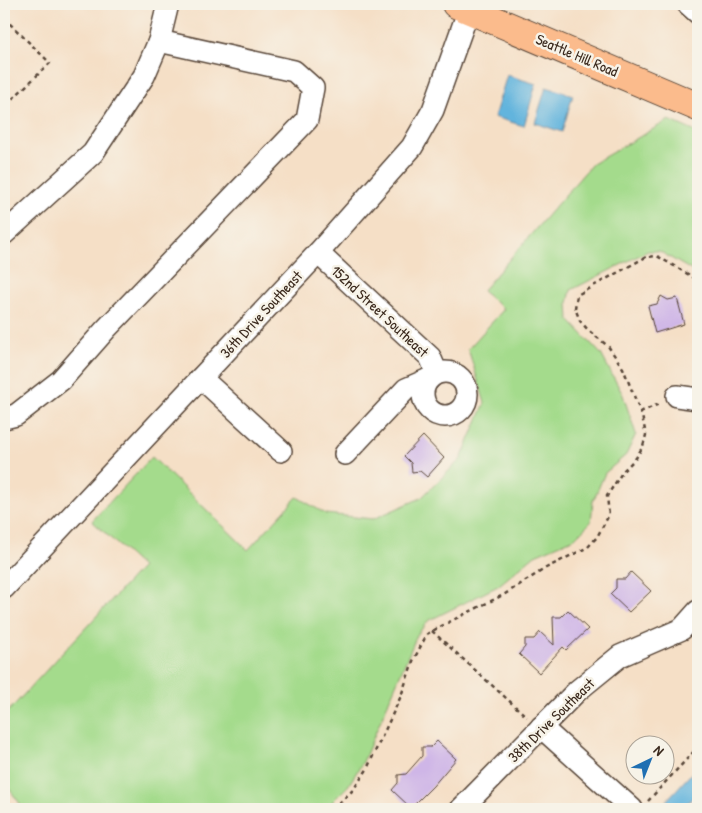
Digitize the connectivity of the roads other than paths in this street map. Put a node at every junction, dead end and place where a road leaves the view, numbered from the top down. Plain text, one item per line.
1 (168, 4) edge
2 (688, 4) edge
3 (462, 6) edge
4 (698, 13) edge
5 (159, 41) junction
6 (698, 107) edge
7 (4, 234) edge
8 (318, 253) junction
9 (201, 378) junction
10 (677, 396) road end
11 (698, 399) edge
12 (4, 418) edge
13 (281, 451) dead end
14 (345, 454) dead end
15 (4, 588) edge
16 (698, 611) edge
17 (541, 728) junction
18 (639, 806) edge
19 (462, 809) edge

1 - 5 street
2 - 4 street
3 - 6 main road, Seattle Hill Road
3 - 8 street, 36th Drive Southeast
5 - 7 street
5 - 12 street
8 - 9 street, 36th Drive Southeast
8 - 14 street, 152nd Street Southeast
9 - 13 street
9 - 15 street, 36th Drive Southeast
10 - 11 street
16 - 17 street, 38th Drive Southeast
17 - 18 street
17 - 19 street, 38th Drive Southeast

